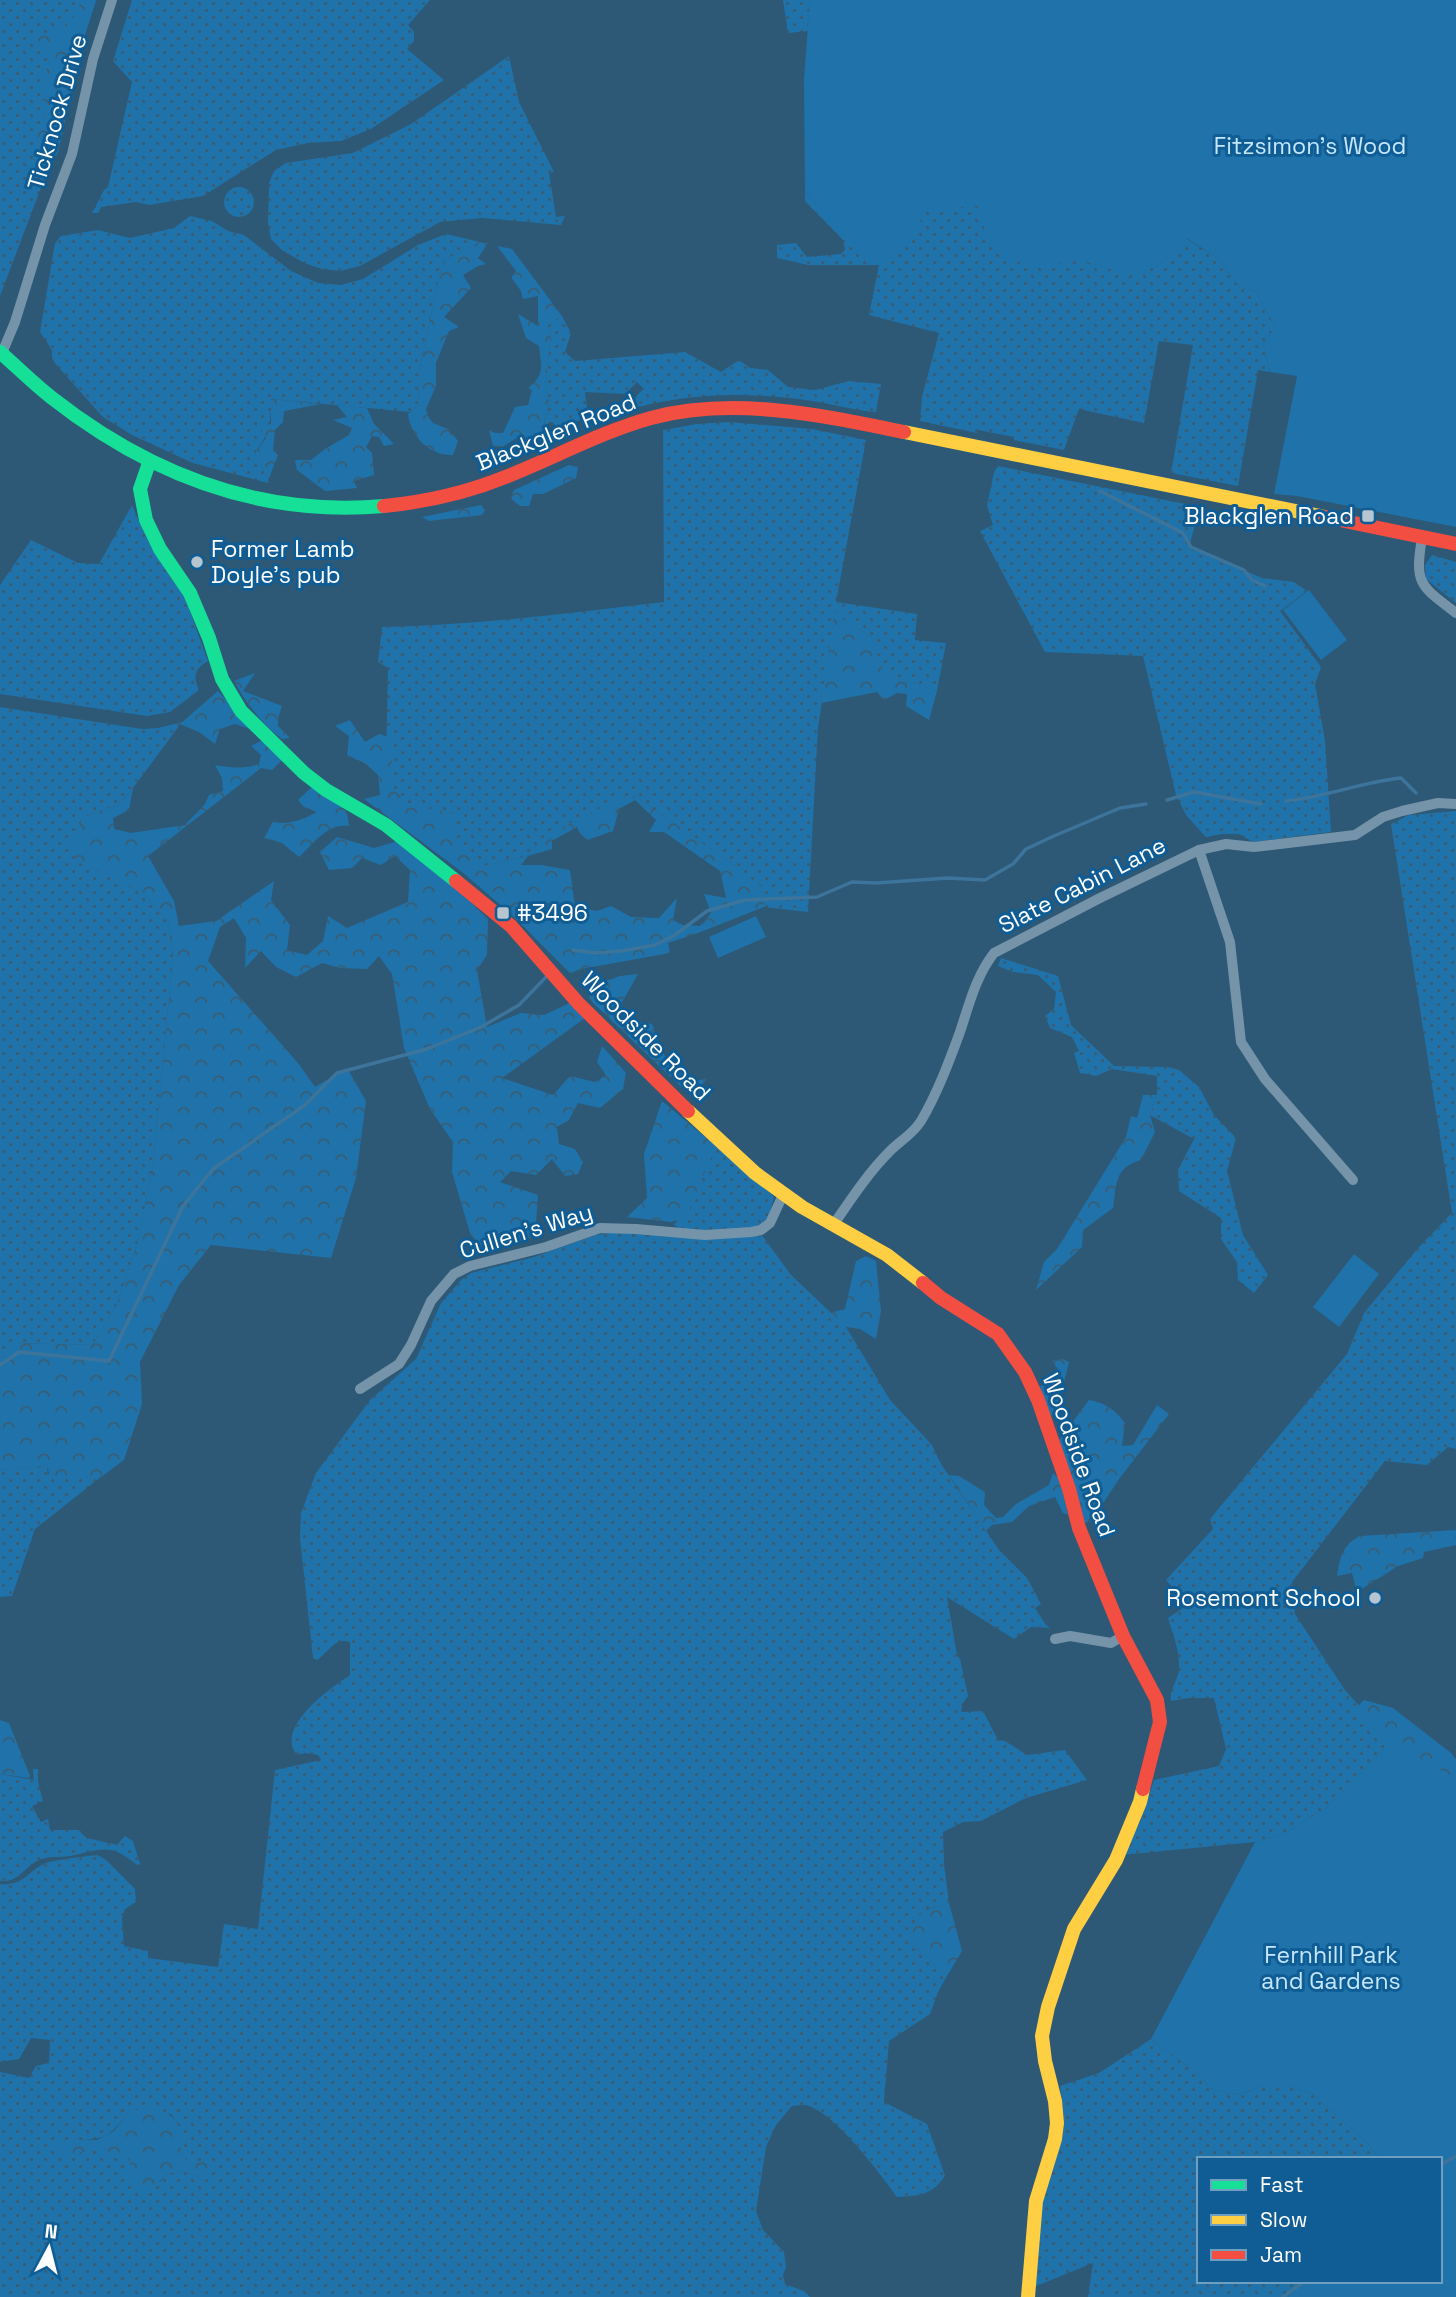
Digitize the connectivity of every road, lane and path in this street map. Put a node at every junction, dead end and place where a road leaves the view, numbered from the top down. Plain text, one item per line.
1 (112, 0) edge
2 (1, 353) edge
3 (149, 463) junction
4 (1422, 538) junction
5 (1456, 544) edge
6 (1456, 613) edge
7 (1456, 804) edge
8 (1199, 850) junction
9 (1353, 1180) dead end
10 (783, 1195) junction
11 (834, 1224) junction
12 (360, 1389) dead end
13 (1123, 1636) junction
14 (1055, 1639) dead end
15 (1028, 2297) edge

1 - 2 street, Ticknock Drive
2 - 3 street, Blackglen Road
3 - 4 street, Blackglen Road
3 - 10 street, Woodside Road
4 - 5 street, Blackglen Road
4 - 6 street
7 - 8 street, Slate Cabin Lane
8 - 9 street
8 - 11 street, Slate Cabin Lane
10 - 11 street, Woodside Road
10 - 12 street, Cullen's Way
11 - 13 street, Woodside Road
13 - 14 street
13 - 15 street, Woodside Road

